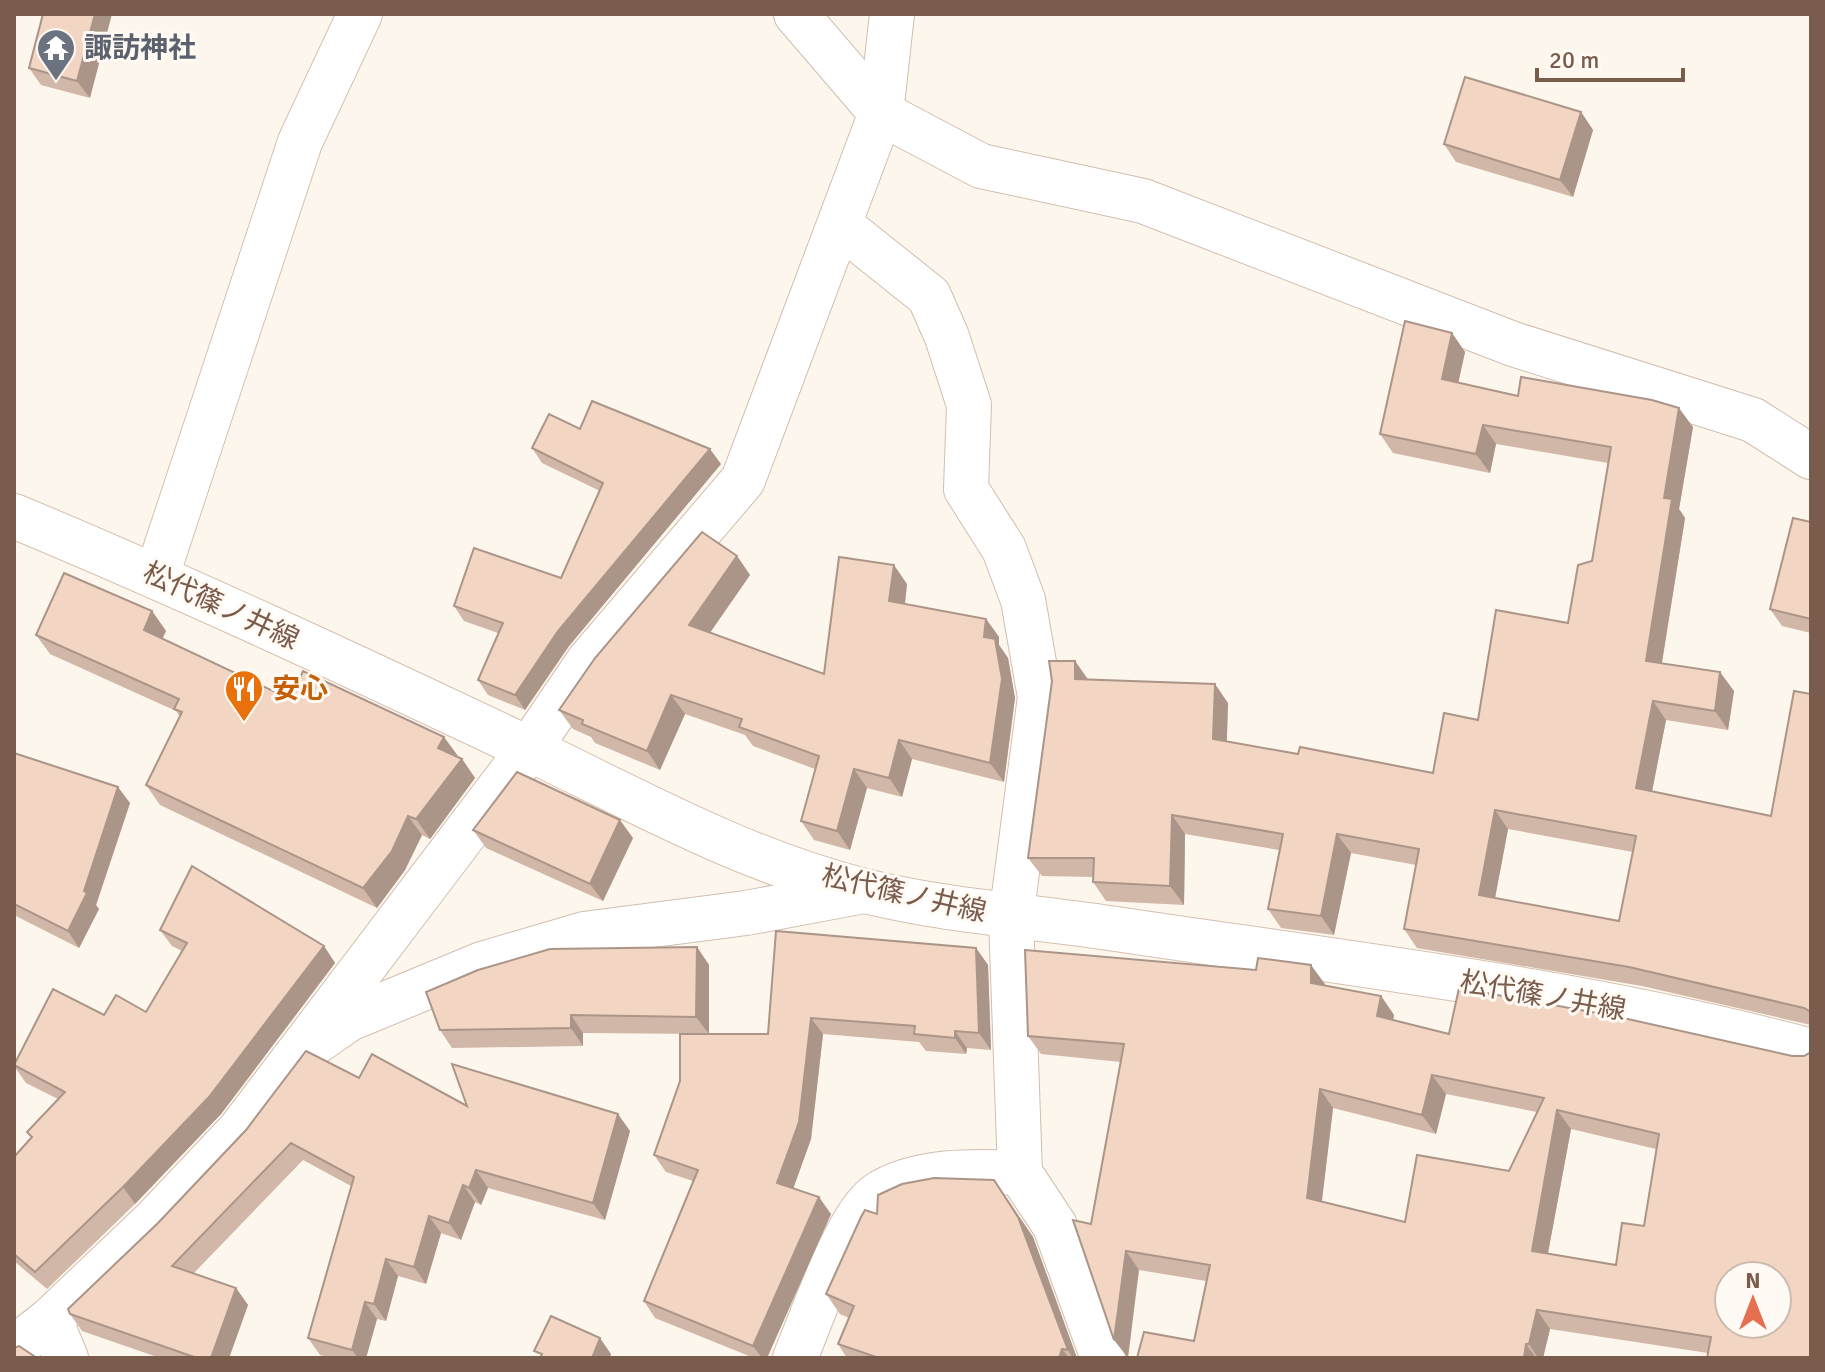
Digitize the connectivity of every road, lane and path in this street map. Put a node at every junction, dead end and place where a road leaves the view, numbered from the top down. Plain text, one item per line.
1 (360, 14) edge
2 (796, 14) edge
3 (892, 14) edge
4 (881, 113) junction
5 (840, 225) junction
6 (1811, 457) edge
7 (14, 516) edge
8 (157, 575) junction
9 (529, 749) junction
10 (864, 891) junction
11 (1011, 918) junction
12 (1811, 1051) edge
13 (294, 1058) junction
14 (1020, 1173) junction
15 (58, 1339) edge
16 (14, 1348) edge
17 (795, 1358) edge
18 (1103, 1358) edge

1 - 8 street
2 - 4 street
3 - 4 street
4 - 5 street
4 - 6 street
5 - 9 street
5 - 11 street
7 - 8 street, 松代篠ノ井線
8 - 9 street, 松代篠ノ井線
9 - 10 street, 松代篠ノ井線
9 - 13 street
10 - 11 street, 松代篠ノ井線
10 - 13 street
11 - 12 street, 松代篠ノ井線
11 - 14 street
13 - 15 street
14 - 17 street
14 - 18 street
15 - 16 street

